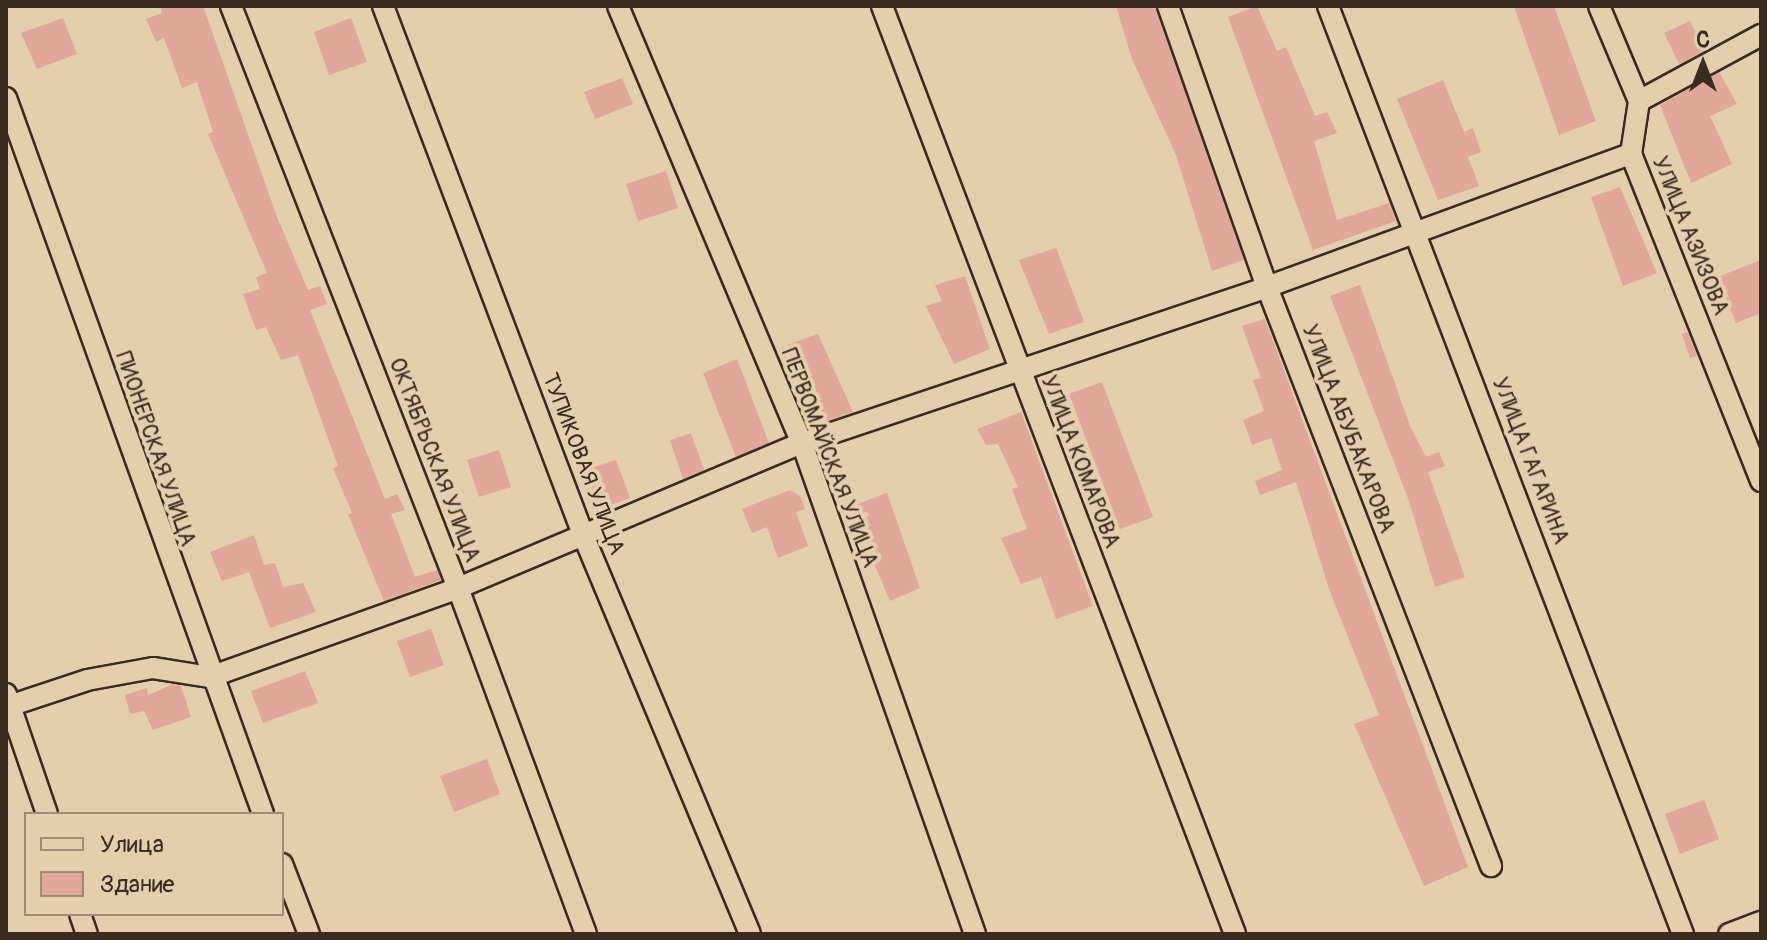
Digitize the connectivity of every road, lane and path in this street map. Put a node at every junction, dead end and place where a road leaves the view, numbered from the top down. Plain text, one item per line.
1 (231, 6) edge
2 (383, 6) edge
3 (618, 6) edge
4 (882, 6) edge
5 (1168, 6) edge
6 (1328, 6) edge
7 (1599, 6) edge
8 (1761, 35) edge
9 (6, 98) edge
10 (1639, 101) junction
11 (1631, 154) junction
12 (1417, 232) junction
13 (1267, 287) junction
14 (1019, 369) junction
15 (802, 443) junction
16 (1761, 481) edge
17 (584, 537) junction
18 (458, 588) junction
19 (210, 677) junction
20 (7, 702) edge
21 (46, 812) edge
22 (262, 812) edge
23 (1491, 866) dead end
24 (284, 869) edge
25 (1761, 922) edge
26 (309, 934) edge
27 (586, 934) edge
28 (750, 934) edge
29 (975, 934) edge
30 (1235, 934) edge
31 (1683, 934) edge
32 (1729, 934) edge

1 - 18 street, ОКТЯБРЬСКАЯ УЛИЦА
2 - 17 street, ТУПИКОВАЯ УЛИЦА
3 - 15 street, ПЕРВОМАЙСКАЯ УЛИЦА
4 - 14 street, УЛИЦА КОМАРОВА
5 - 13 street, УЛИЦА АБУБАКАРОВА
6 - 12 street, УЛИЦА ГАГАРИНА
7 - 10 street
8 - 10 street
9 - 19 street, ПИОНЕРСКАЯ УЛИЦА
10 - 11 street, УЛИЦА АЗИЗОВА
11 - 12 street
11 - 16 street, УЛИЦА АЗИЗОВА
12 - 13 street
12 - 31 street, УЛИЦА ГАГАРИНА
13 - 14 street
13 - 23 street, УЛИЦА АБУБАКАРОВА
14 - 15 street
14 - 30 street, УЛИЦА КОМАРОВА
15 - 17 street
15 - 29 street, ПЕРВОМАЙСКАЯ УЛИЦА
17 - 18 street
17 - 28 street, ТУПИКОВАЯ УЛИЦА
18 - 19 street
18 - 27 street, ОКТЯБРЬСКАЯ УЛИЦА
19 - 20 street
19 - 22 street, ПИОНЕРСКАЯ УЛИЦА
20 - 21 street
24 - 26 street
25 - 32 street

